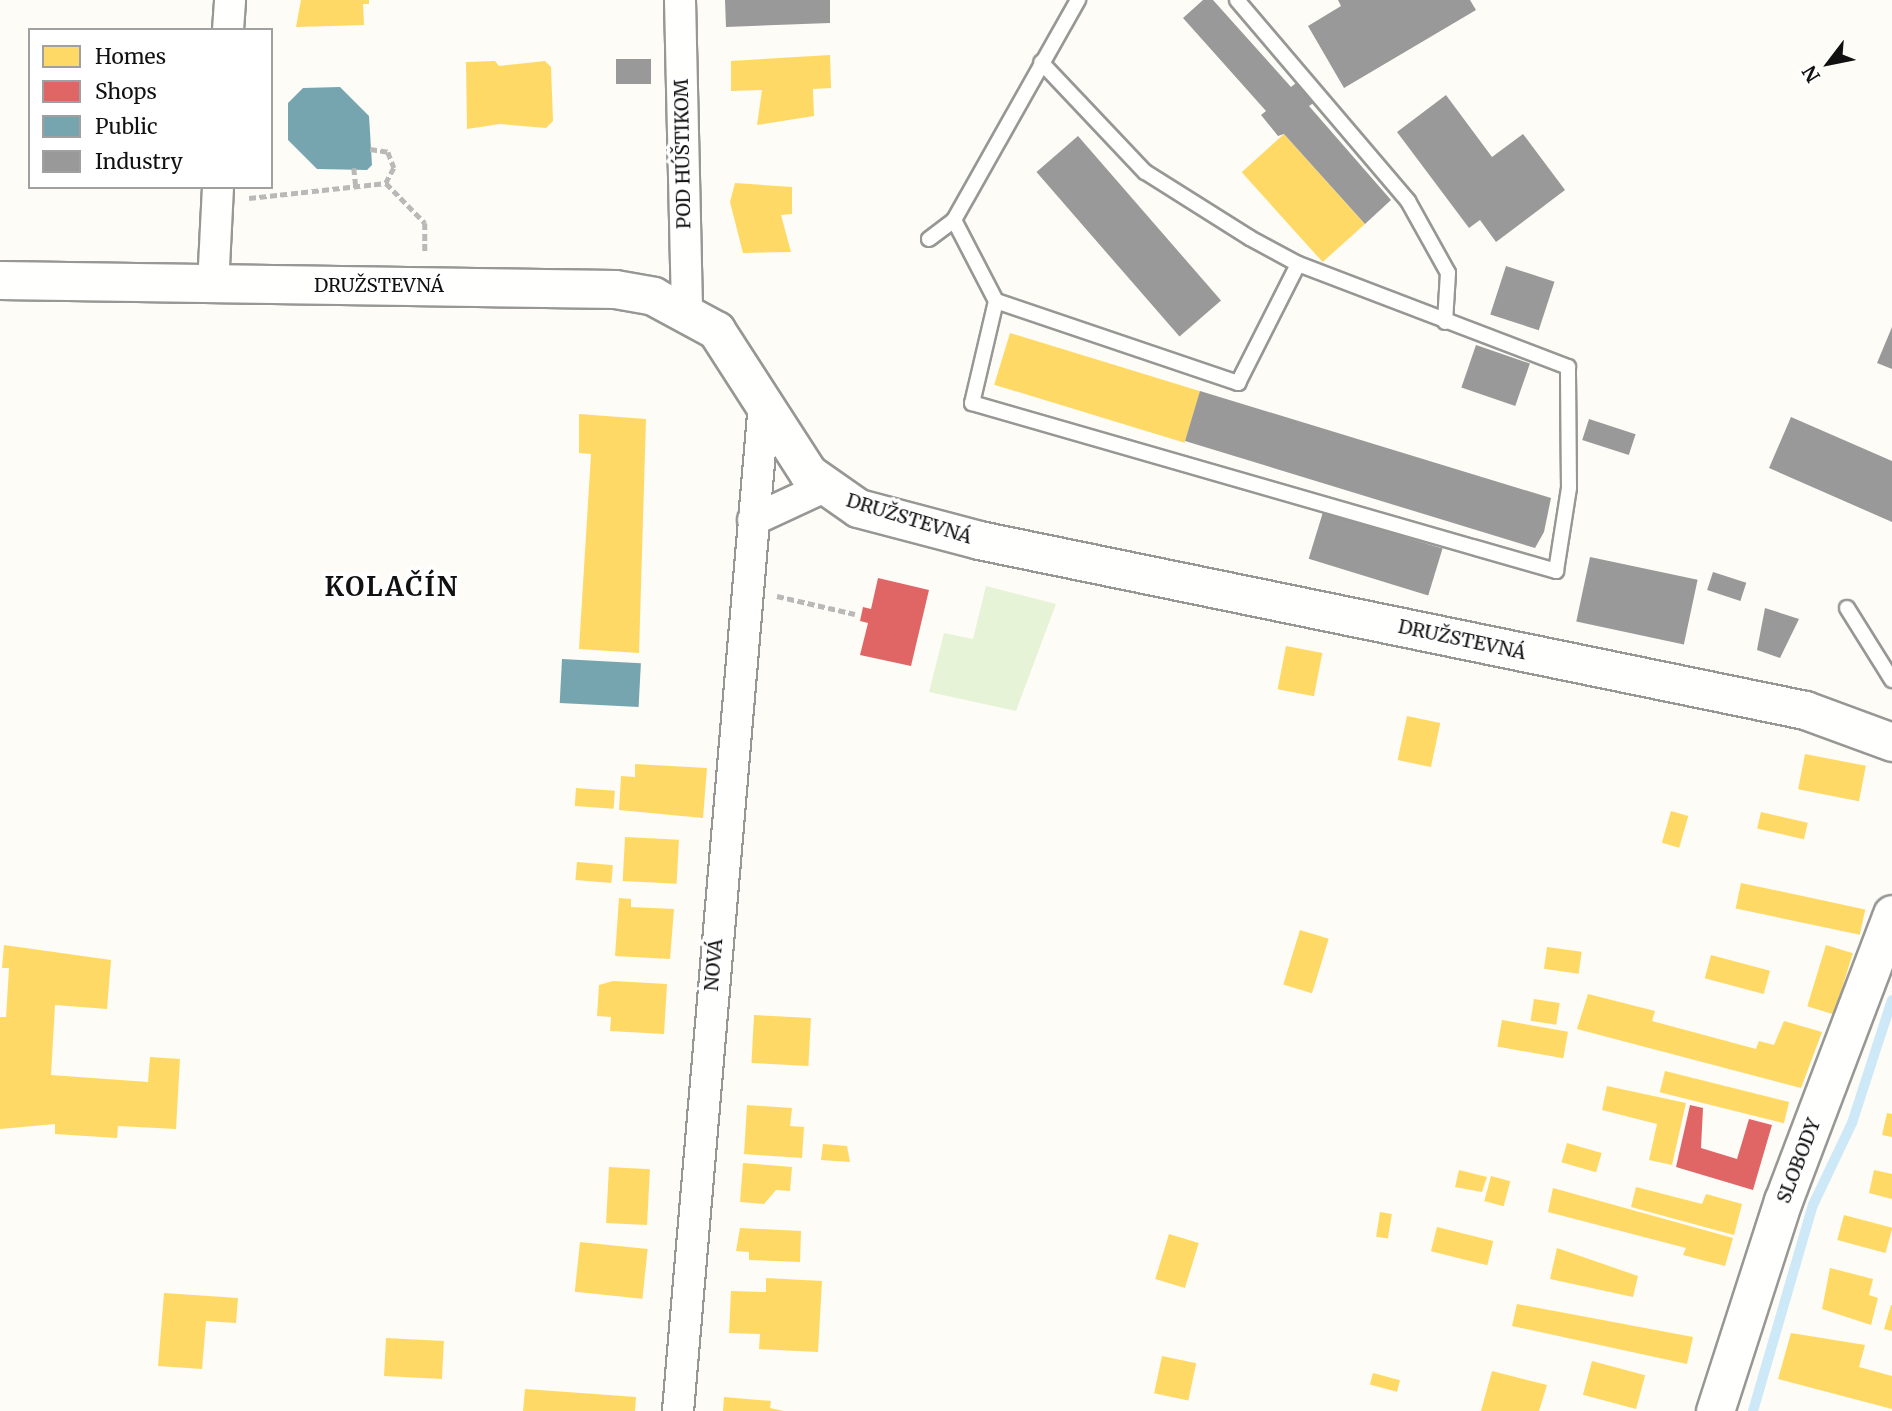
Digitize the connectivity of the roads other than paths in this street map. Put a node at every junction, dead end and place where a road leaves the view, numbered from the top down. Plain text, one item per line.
1 (230, 0) edge
2 (680, 0) edge
3 (1078, 0) edge
4 (1237, 0) edge
5 (228, 28) edge
6 (1041, 62) junction
7 (217, 193) edge
8 (954, 220) junction
9 (929, 239) dead end
10 (1298, 264) junction
11 (0, 280) edge
12 (213, 286) junction
13 (996, 301) junction
14 (687, 309) junction
15 (1446, 322) junction
16 (764, 404) junction
17 (824, 487) junction
18 (753, 520) junction
19 (1847, 608) dead end
20 (1892, 680) edge
21 (1892, 742) edge
22 (1892, 914) edge
23 (678, 1411) edge
24 (1715, 1411) edge

1 - 5 street
2 - 14 street, POD HÚŠTIKOM
3 - 6 lane
4 - 15 lane
6 - 8 lane
6 - 10 lane
7 - 12 street
8 - 9 lane
8 - 13 lane
10 - 13 lane
10 - 15 lane
11 - 12 street, DRUŽSTEVNÁ
12 - 14 street, DRUŽSTEVNÁ
13 - 15 lane
14 - 16 street, DRUŽSTEVNÁ
16 - 17 street, DRUŽSTEVNÁ
16 - 18 street, NOVÁ
17 - 18 street
17 - 21 street, DRUŽSTEVNÁ
18 - 23 street, NOVÁ
19 - 20 lane
22 - 24 street, SLOBODY

